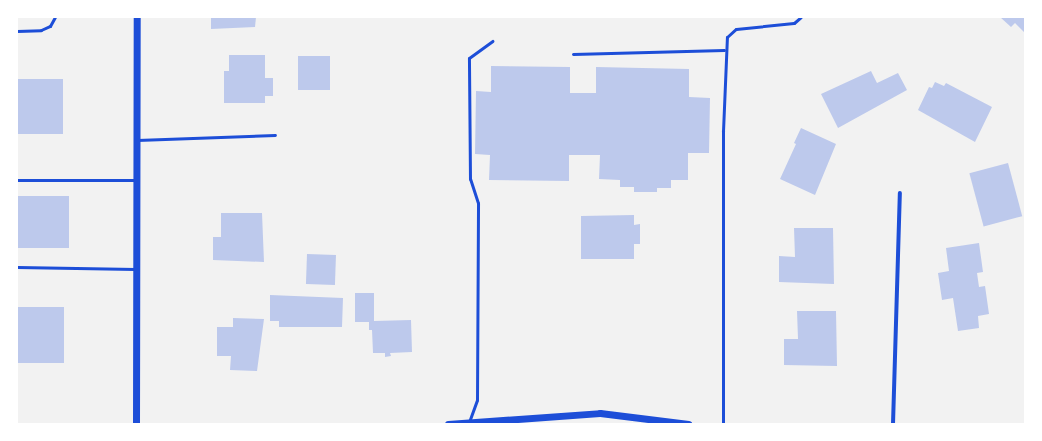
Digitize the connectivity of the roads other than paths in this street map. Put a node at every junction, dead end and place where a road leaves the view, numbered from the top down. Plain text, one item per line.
1 (55, 17) edge
2 (137, 17) edge
3 (801, 17) edge
4 (17, 31) edge
5 (492, 40) dead end
6 (724, 50) junction
7 (573, 54) dead end
8 (275, 135) dead end
9 (137, 140) junction
10 (17, 180) edge
11 (137, 180) junction
12 (900, 193) dead end
13 (17, 268) edge
14 (136, 269) junction
15 (136, 424) edge
16 (448, 424) edge
17 (469, 424) edge
18 (472, 424) edge
19 (688, 424) edge
20 (723, 424) edge
21 (893, 424) edge

1 - 4 lane
2 - 9 street
3 - 6 lane
5 - 17 lane
6 - 7 lane
6 - 20 lane
8 - 9 lane
9 - 11 street
10 - 11 lane
11 - 14 street
12 - 21 street
13 - 14 lane
14 - 15 street
16 - 17 street
17 - 18 street
17 - 19 street

